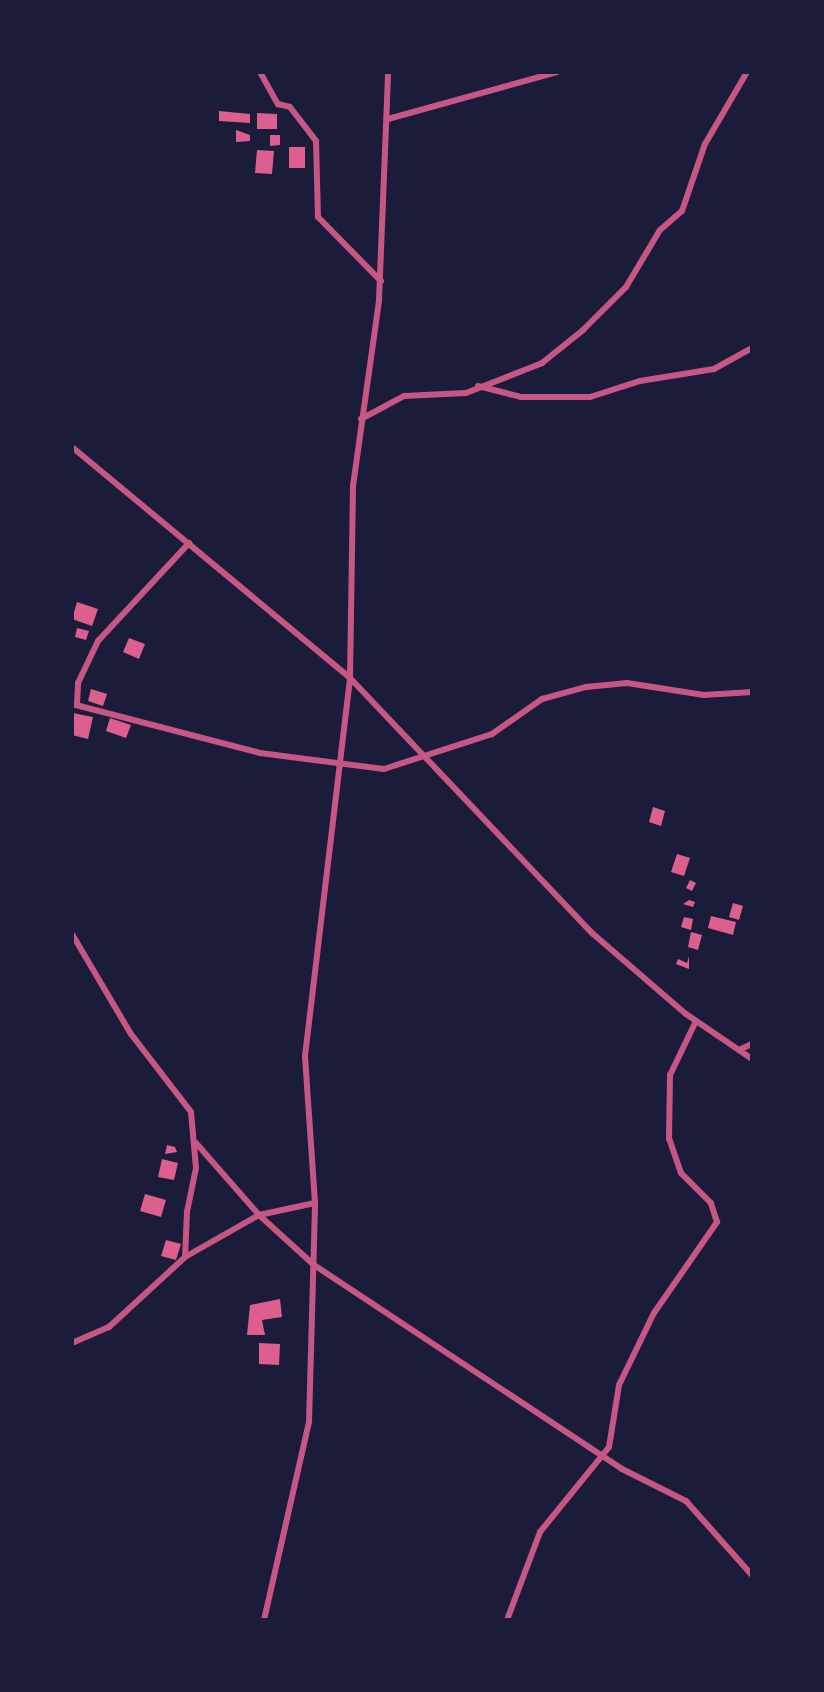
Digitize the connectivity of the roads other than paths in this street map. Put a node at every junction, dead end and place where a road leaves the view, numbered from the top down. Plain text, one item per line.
1 (260, 72) edge
2 (388, 72) edge
3 (558, 72) edge
4 (747, 72) edge
5 (388, 119) junction
6 (381, 281) junction
7 (752, 348) edge
8 (478, 386) junction
9 (361, 420) junction
10 (72, 447) edge
11 (189, 543) junction
12 (350, 678) junction
13 (75, 685) edge
14 (752, 692) edge
15 (74, 704) edge
16 (424, 754) junction
17 (341, 765) junction
18 (72, 934) edge
19 (696, 1021) junction
20 (752, 1044) edge
21 (739, 1050) junction
22 (752, 1059) edge
23 (196, 1143) junction
24 (315, 1203) junction
25 (259, 1215) junction
26 (185, 1257) junction
27 (314, 1265) junction
28 (72, 1343) edge
29 (605, 1455) junction
30 (752, 1575) edge
31 (264, 1620) edge
32 (507, 1620) edge

1 - 6 street
2 - 5 street
3 - 5 street
4 - 8 street
5 - 6 street
6 - 9 street
7 - 8 street
8 - 9 street
9 - 12 street
10 - 11 street
11 - 12 street
11 - 13 street
12 - 16 street
12 - 17 street
13 - 15 street
14 - 16 street
15 - 17 street
16 - 17 street
16 - 19 street
17 - 24 street
18 - 23 street
19 - 21 street
19 - 29 street
20 - 21 street
21 - 22 street
23 - 25 street
23 - 26 street
24 - 25 street
24 - 27 street
25 - 26 street
25 - 27 street
26 - 28 street
27 - 29 street
27 - 31 street
29 - 30 street
29 - 32 street

